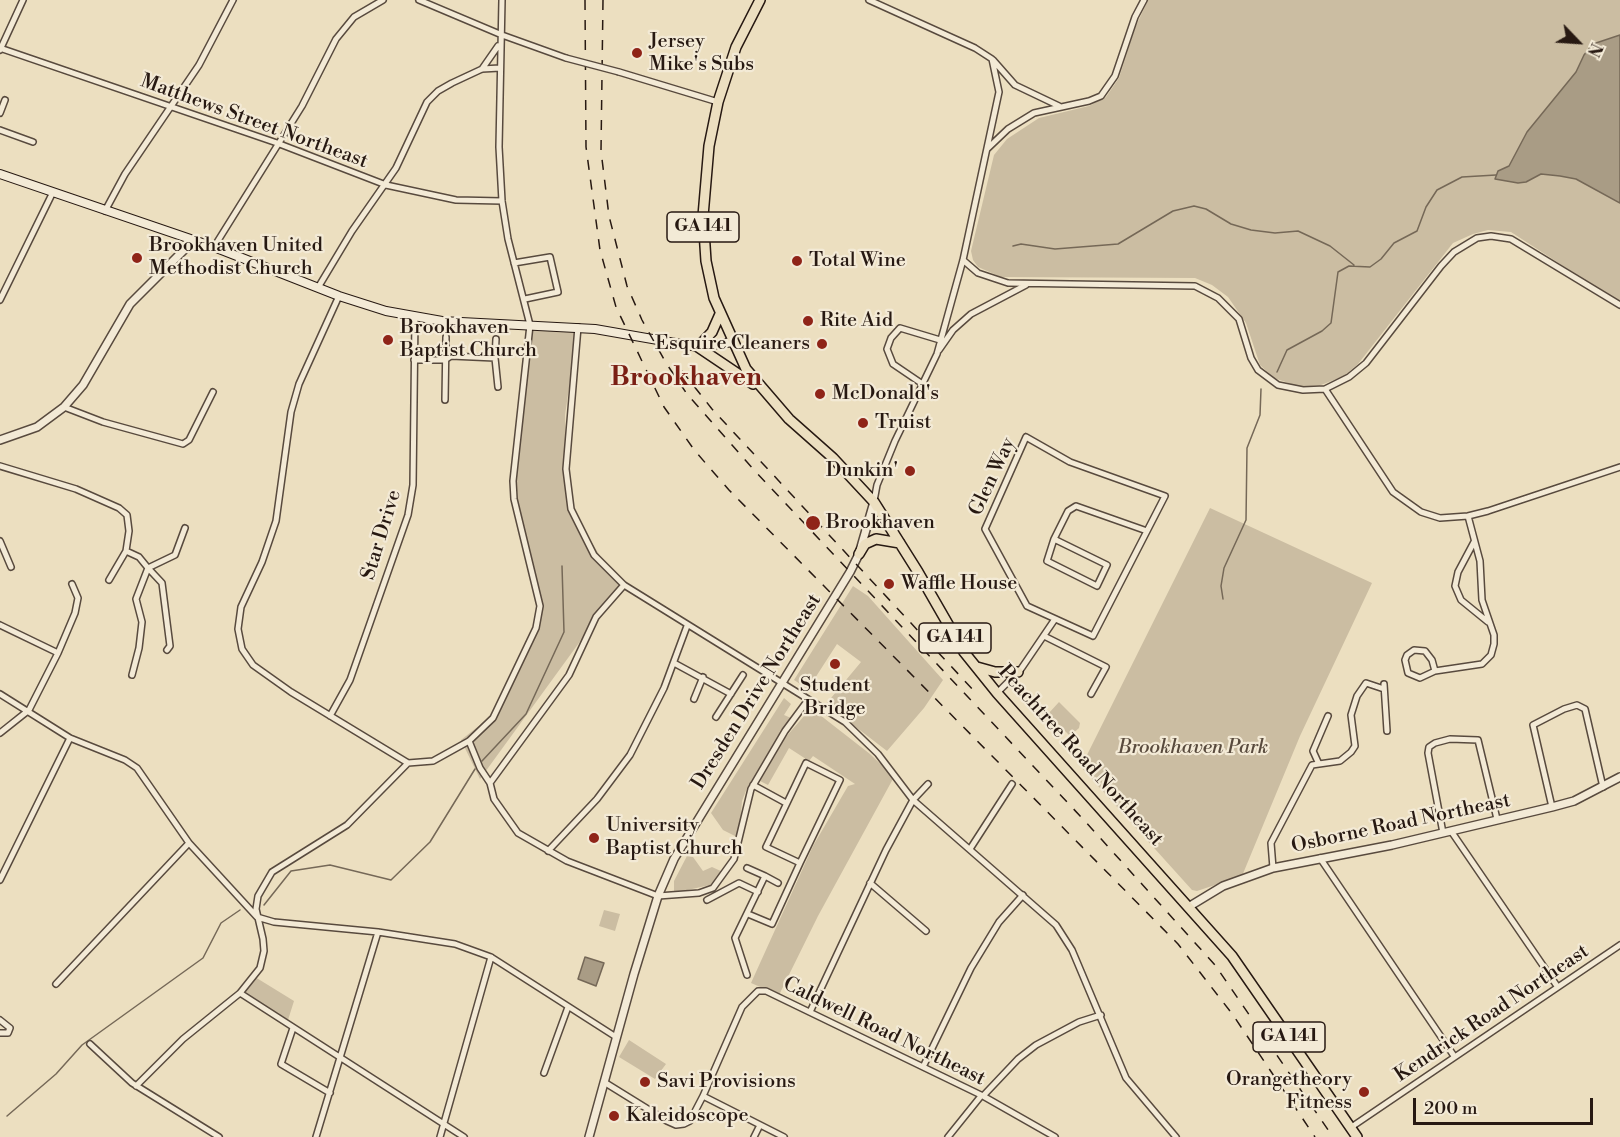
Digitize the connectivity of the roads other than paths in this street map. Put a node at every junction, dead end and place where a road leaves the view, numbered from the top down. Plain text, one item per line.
1 (23, 0) edge
2 (233, 0) edge
3 (383, 0) edge
4 (419, 0) edge
5 (502, 0) edge
6 (760, 0) edge
7 (872, 0) edge
8 (1144, 0) edge
9 (502, 35) junction
10 (500, 44) junction
11 (0, 48) edge
12 (992, 59) junction
13 (500, 68) junction
14 (482, 69) junction
15 (5, 100) dead end
16 (718, 102) junction
17 (1059, 106) junction
18 (171, 108) junction
19 (0, 113) edge
20 (0, 130) edge
21 (33, 142) dead end
22 (277, 144) junction
23 (986, 150) junction
24 (0, 174) edge
25 (386, 185) junction
26 (53, 192) junction
27 (502, 201) junction
28 (105, 211) junction
29 (193, 242) junction
30 (214, 247) junction
31 (963, 260) junction
32 (514, 263) junction
33 (0, 281) edge
34 (7, 284) junction
35 (1027, 284) junction
36 (319, 286) junction
37 (339, 296) junction
38 (525, 299) junction
39 (0, 300) edge
40 (1620, 305) edge
41 (720, 314) junction
42 (415, 317) junction
43 (530, 325) junction
44 (578, 327) junction
45 (446, 337) dead end
46 (496, 339) dead end
47 (940, 340) junction
48 (733, 342) junction
49 (698, 347) junction
50 (937, 354) junction
51 (495, 358) junction
52 (414, 360) junction
53 (445, 360) junction
54 (921, 383) junction
55 (498, 387) dead end
56 (1325, 389) junction
57 (763, 391) junction
58 (213, 392) dead end
59 (444, 400) dead end
60 (64, 407) junction
61 (0, 440) edge
62 (0, 466) edge
63 (1620, 467) edge
64 (874, 502) junction
65 (1468, 516) junction
66 (185, 528) dead end
67 (1147, 531) junction
68 (1054, 539) junction
69 (0, 541) edge
70 (1474, 542) junction
71 (900, 543) junction
72 (126, 551) junction
73 (859, 554) junction
74 (11, 567) dead end
75 (148, 568) junction
76 (109, 580) dead end
77 (72, 584) dead end
78 (624, 585) junction
79 (1484, 607) junction
80 (1474, 612) junction
81 (1055, 619) junction
82 (1488, 622) junction
83 (0, 625) edge
84 (687, 626) junction
85 (1044, 636) junction
86 (167, 650) dead end
87 (58, 653) junction
88 (674, 663) junction
89 (975, 666) junction
90 (1435, 671) junction
91 (1018, 672) junction
92 (132, 675) dead end
93 (743, 675) dead end
94 (703, 677) junction
95 (781, 684) junction
96 (997, 693) junction
97 (0, 694) edge
98 (731, 694) junction
99 (1091, 694) dead end
100 (694, 699) dead end
101 (808, 700) junction
102 (29, 710) junction
103 (330, 716) junction
104 (1328, 716) dead end
105 (716, 717) dead end
106 (1387, 732) dead end
107 (0, 733) edge
108 (69, 738) junction
109 (470, 741) junction
110 (1318, 762) junction
111 (408, 763) junction
112 (1620, 777) edge
113 (490, 783) junction
114 (928, 784) dead end
115 (1012, 784) dead end
116 (753, 785) junction
117 (1603, 787) junction
118 (913, 800) junction
119 (786, 802) junction
120 (1552, 807) junction
121 (1497, 819) junction
122 (1451, 831) junction
123 (1443, 833) junction
124 (189, 843) junction
125 (970, 849) junction
126 (548, 851) junction
127 (1320, 858) junction
128 (800, 863) junction
129 (747, 868) dead end
130 (1273, 868) junction
131 (765, 876) junction
132 (0, 880) edge
133 (778, 883) dead end
134 (870, 883) junction
135 (758, 892) junction
136 (1023, 895) junction
137 (658, 896) junction
138 (707, 900) dead end
139 (1190, 906) junction
140 (748, 914) junction
141 (257, 917) junction
142 (926, 931) dead end
143 (378, 932) junction
144 (1620, 945) edge
145 (491, 957) junction
146 (747, 975) dead end
147 (56, 984) dead end
148 (1557, 986) junction
149 (240, 993) junction
150 (568, 1007) junction
151 (810, 1012) junction
152 (1101, 1015) junction
153 (0, 1020) edge
154 (293, 1028) junction
155 (0, 1033) edge
156 (616, 1036) junction
157 (90, 1044) dead end
158 (1454, 1056) junction
159 (341, 1058) junction
160 (923, 1067) junction
161 (544, 1073) dead end
162 (604, 1082) junction
163 (136, 1086) junction
164 (330, 1093) junction
165 (703, 1096) junction
166 (982, 1096) junction
167 (444, 1124) junction
168 (760, 1125) junction
169 (1350, 1128) junction
170 (219, 1137) edge
171 (316, 1137) edge
172 (440, 1137) edge
173 (464, 1137) edge
174 (589, 1137) edge
175 (754, 1137) edge
176 (784, 1137) edge
177 (948, 1137) edge
178 (1055, 1137) edge
179 (1176, 1137) edge
180 (1357, 1137) edge

1 - 11 street
2 - 18 street
3 - 22 street
4 - 9 street
5 - 9 street
6 - 16 highway, Peachtree Road Northeast / GA 141
7 - 12 street
8 - 17 street
9 - 10 street
9 - 16 street, bridge
10 - 13 street
10 - 14 street
11 - 18 street, Matthews Street Northeast
12 - 17 street
12 - 23 street
13 - 14 street
13 - 27 street
14 - 25 street
15 - 19 street
16 - 41 highway, Peachtree Road Northeast / GA 141
17 - 23 street
18 - 22 street, Matthews Street Northeast
18 - 28 street
20 - 21 street
22 - 25 street, Matthews Street Northeast
22 - 30 street
23 - 31 street
24 - 26 main road
25 - 27 street, Matthews Street Northeast
25 - 36 street
26 - 28 main road
26 - 34 street
27 - 32 street
28 - 29 main road
29 - 30 main road
29 - 60 street
30 - 36 main road
31 - 35 street
31 - 47 street
32 - 38 street
32 - 38 street
33 - 34 street
34 - 39 street
35 - 50 street
35 - 56 street
36 - 37 main road
37 - 42 main road
37 - 103 street
38 - 43 street
40 - 56 street
41 - 48 highway, Peachtree Road Northeast / GA 141
41 - 49 highway
42 - 43 main road
42 - 52 street, Star Drive
43 - 44 main road
43 - 109 street
44 - 49 main road
44 - 78 street
45 - 53 street
46 - 51 street
47 - 50 street
47 - 54 street
48 - 49 main road
48 - 57 highway, Peachtree Road Northeast / GA 141
49 - 57 highway
50 - 54 street
51 - 53 street
51 - 55 street
52 - 53 street
52 - 103 street, Star Drive
53 - 59 street
54 - 64 street
56 - 65 street
57 - 64 highway, Peachtree Road Northeast / GA 141
58 - 60 street
60 - 61 street
62 - 72 street
63 - 65 street
64 - 71 highway, Peachtree Road Northeast / GA 141
64 - 73 street, Dresden Drive Northeast
65 - 70 street
66 - 75 street
67 - 68 street
67 - 81 street, Glen Way
67 - 81 street, Glen Way
68 - 68 street
69 - 74 street
70 - 79 street
70 - 80 street
71 - 73 highway
71 - 89 highway, Peachtree Road Northeast / GA 141
72 - 75 street
72 - 76 street
73 - 95 street, Dresden Drive Northeast
75 - 86 street
75 - 92 street
77 - 87 street
78 - 84 street
78 - 113 street
79 - 80 street
79 - 82 street
80 - 82 street
81 - 85 street
82 - 90 street
83 - 87 street
84 - 88 street
84 - 95 street
85 - 91 street
85 - 99 street
87 - 102 street
88 - 94 street
88 - 126 street
89 - 91 highway
89 - 96 highway, Peachtree Road Northeast / GA 141
90 - 90 street
91 - 96 street
93 - 98 street
94 - 98 street
94 - 100 street
95 - 101 street
95 - 137 street, Dresden Drive Northeast
96 - 139 highway, Peachtree Road Northeast / GA 141
97 - 102 street
98 - 105 street
101 - 116 street
101 - 118 street
102 - 107 street
102 - 108 street
103 - 111 street
104 - 110 street
106 - 110 street
108 - 124 street
108 - 132 street
109 - 111 street
109 - 113 street
110 - 130 street
111 - 141 street
112 - 117 street, Osborne Road Northeast
113 - 126 street
114 - 118 street
115 - 125 street
116 - 119 street
116 - 137 street
117 - 120 street, Osborne Road Northeast
117 - 120 street
118 - 125 street
118 - 134 street
119 - 128 street
119 - 128 street
120 - 121 street, Osborne Road Northeast
121 - 122 street, Osborne Road Northeast
121 - 123 street
122 - 123 street, Osborne Road Northeast
122 - 148 street
123 - 127 street, Osborne Road Northeast
124 - 141 street
124 - 147 street
125 - 136 street
126 - 137 street
127 - 130 street, Osborne Road Northeast
127 - 158 street
128 - 140 street
129 - 131 street
130 - 139 street, Osborne Road Northeast
131 - 133 street
131 - 135 street
134 - 142 street
134 - 151 street
135 - 138 street
135 - 140 street
136 - 152 street
136 - 160 street
137 - 156 street, Dresden Drive Northeast
139 - 169 highway, Peachtree Road Northeast / GA 141
140 - 146 street
141 - 143 street
141 - 149 street
143 - 145 street
143 - 159 street
144 - 148 street, Kendrick Road Northeast
145 - 150 street
145 - 167 street
148 - 158 street, Kendrick Road Northeast
149 - 154 street
149 - 163 street
150 - 156 street
150 - 161 street
151 - 160 street, Caldwell Road Northeast
151 - 165 street, Caldwell Road Northeast
152 - 166 street
152 - 179 street
153 - 155 street
154 - 159 street
154 - 164 street
156 - 162 street, Dresden Drive Northeast
157 - 163 street
158 - 169 street, Kendrick Road Northeast
159 - 164 street
159 - 167 street
160 - 166 street, Caldwell Road Northeast
162 - 165 street, Caldwell Road Northeast
162 - 174 street, Dresden Drive Northeast
163 - 170 street
164 - 171 street
165 - 168 street
166 - 177 street
166 - 178 street, Caldwell Road Northeast
167 - 172 street
167 - 173 street
168 - 175 street
168 - 176 street
169 - 180 highway, Peachtree Road Northeast / GA 141

